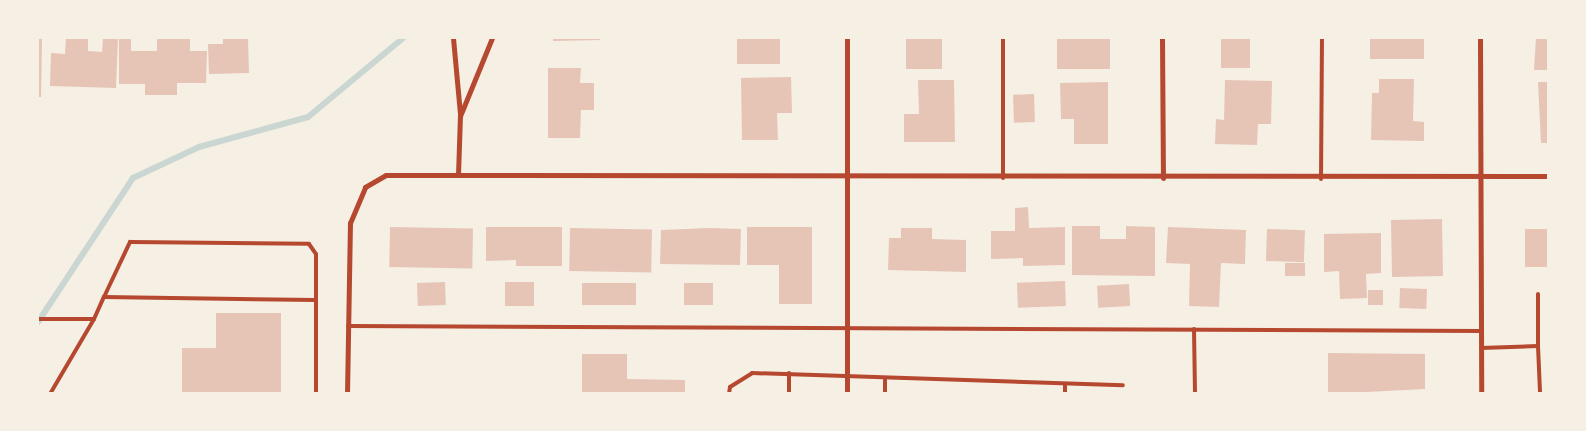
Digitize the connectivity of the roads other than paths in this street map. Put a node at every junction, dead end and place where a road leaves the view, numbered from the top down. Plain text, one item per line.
1 (453, 38) edge
2 (492, 38) edge
3 (847, 38) edge
4 (1003, 38) edge
5 (1162, 38) edge
6 (1322, 38) edge
7 (1480, 38) edge
8 (460, 116) junction
9 (458, 175) junction
10 (1480, 176) junction
11 (1548, 176) edge
12 (846, 177) junction
13 (1003, 178) junction
14 (1163, 178) junction
15 (1321, 179) junction
16 (1538, 294) dead end
17 (104, 297) junction
18 (316, 300) junction
19 (38, 319) edge
20 (94, 319) junction
21 (348, 326) junction
22 (846, 328) junction
23 (1194, 329) junction
24 (1480, 331) junction
25 (1538, 346) junction
26 (1480, 348) junction
27 (789, 372) junction
28 (848, 373) junction
29 (885, 380) junction
30 (1065, 384) junction
31 (1123, 385) dead end
32 (1540, 392) edge
33 (50, 394) edge
34 (316, 394) edge
35 (347, 394) edge
36 (729, 394) edge
37 (789, 394) edge
38 (847, 394) edge
39 (885, 394) edge
40 (1065, 394) edge
41 (1195, 394) edge
42 (1481, 394) edge

1 - 8 street
2 - 8 street
3 - 12 street
4 - 13 lane
5 - 14 street
6 - 15 lane
7 - 10 street
8 - 9 street
9 - 12 street
9 - 21 street
10 - 11 street
10 - 15 street
10 - 24 street
12 - 13 street
12 - 22 street
13 - 14 street
14 - 15 street
16 - 25 lane
17 - 18 lane
17 - 18 lane
17 - 20 lane
18 - 34 lane
19 - 20 lane
20 - 33 lane
21 - 22 lane
21 - 35 street
22 - 23 lane
22 - 28 street
23 - 24 lane
23 - 41 lane
24 - 26 street
25 - 26 lane
25 - 32 lane
26 - 42 street
27 - 28 lane
27 - 36 lane
27 - 37 lane
28 - 29 lane
28 - 38 street
29 - 30 lane
29 - 39 lane
30 - 31 lane
30 - 40 lane

